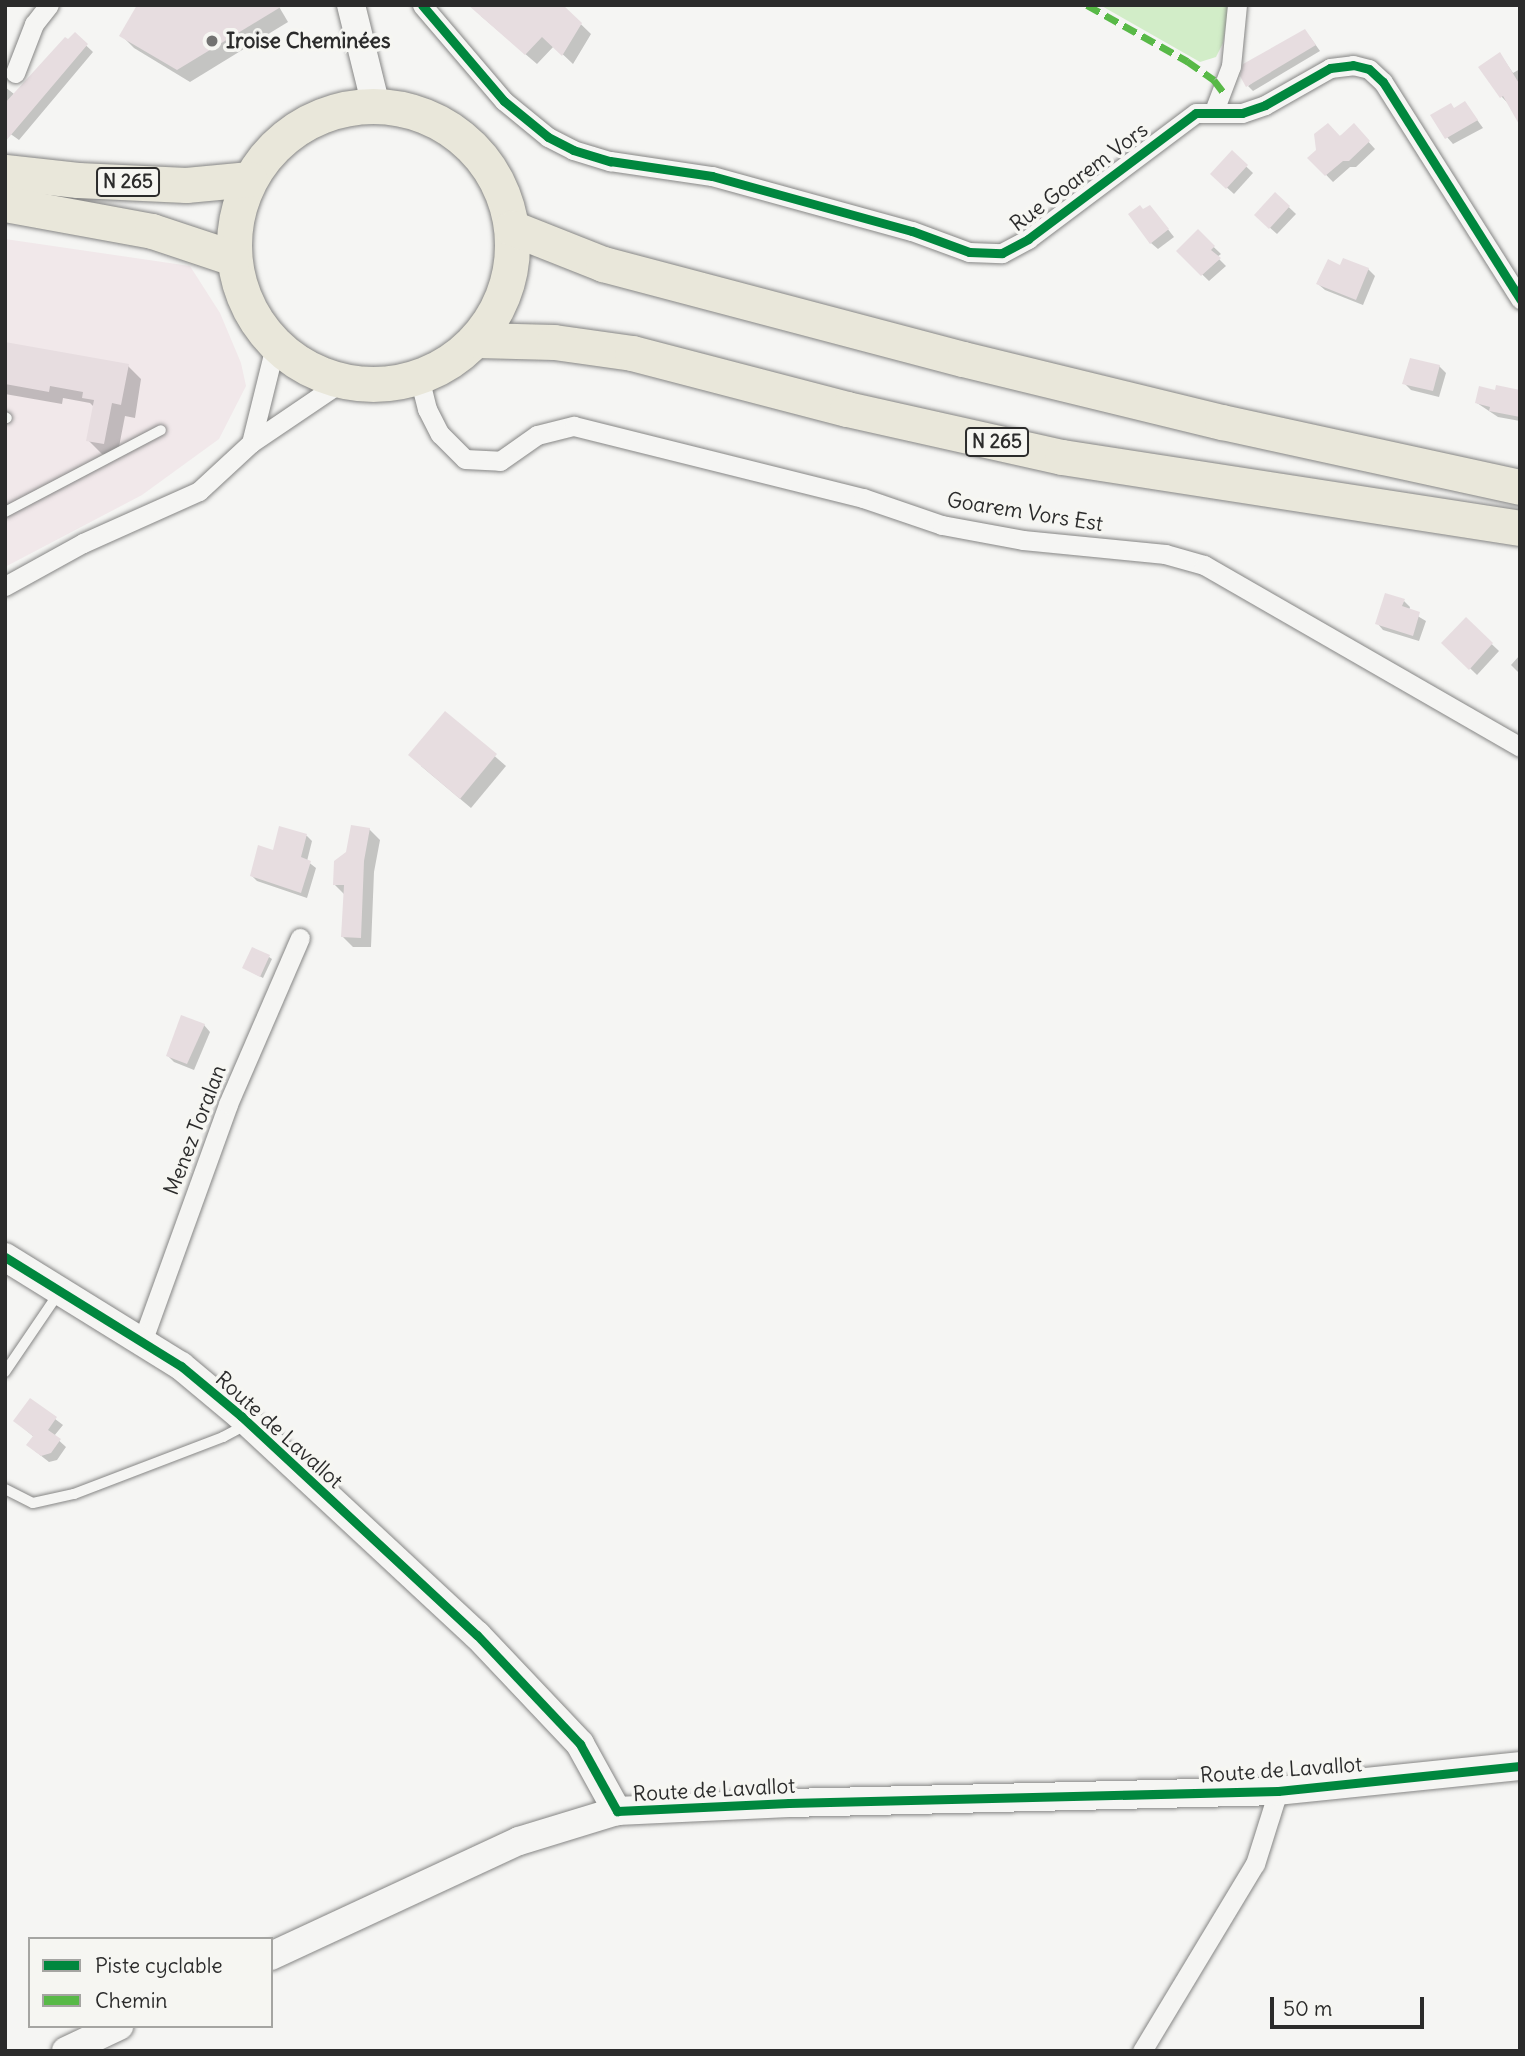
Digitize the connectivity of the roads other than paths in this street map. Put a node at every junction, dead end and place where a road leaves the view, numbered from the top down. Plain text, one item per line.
1 (49, 5) edge
2 (351, 5) edge
3 (422, 5) edge
4 (1237, 5) edge
5 (15, 73) dead end
6 (376, 106) junction
7 (1214, 111) junction
8 (5, 172) edge
9 (250, 179) junction
10 (5, 204) edge
11 (512, 228) junction
12 (233, 258) junction
13 (1520, 299) edge
14 (478, 340) junction
15 (275, 346) junction
16 (419, 377) junction
17 (341, 382) junction
18 (161, 430) dead end
19 (251, 443) junction
20 (1520, 488) edge
21 (5, 512) edge
22 (1520, 528) edge
23 (5, 586) edge
24 (1520, 747) edge
25 (300, 938) dead end
26 (5, 1257) edge
27 (60, 1291) junction
28 (142, 1342) junction
29 (5, 1372) edge
30 (248, 1423) junction
31 (5, 1489) edge
32 (1520, 1766) edge
33 (1278, 1791) junction
34 (617, 1811) junction
35 (273, 1955) edge
36 (115, 2028) edge
37 (66, 2051) edge
38 (1142, 2051) edge

1 - 5 street
2 - 6 street
3 - 7 street, Rue Goarem Vors
4 - 7 street
6 - 9 highway
6 - 11 highway
7 - 13 street, Rue Goarem Vors
8 - 9 highway, N 265
9 - 12 highway
10 - 12 highway, N 265
11 - 14 highway
11 - 20 highway
12 - 15 highway
14 - 16 highway
14 - 22 highway, N 265
15 - 17 highway
15 - 19 street
16 - 17 highway
16 - 24 street, Goarem Vors Est
17 - 19 street
18 - 21 lane
19 - 23 street
25 - 28 street, Menez Toralan
26 - 27 street, Route de Lavallot
27 - 28 street, Route de Lavallot
27 - 29 lane
28 - 30 street, Route de Lavallot
30 - 31 lane
30 - 34 street, Route de Lavallot
32 - 33 street, Route de Lavallot
33 - 34 street, Route de Lavallot
33 - 38 street
34 - 35 street
36 - 37 street

